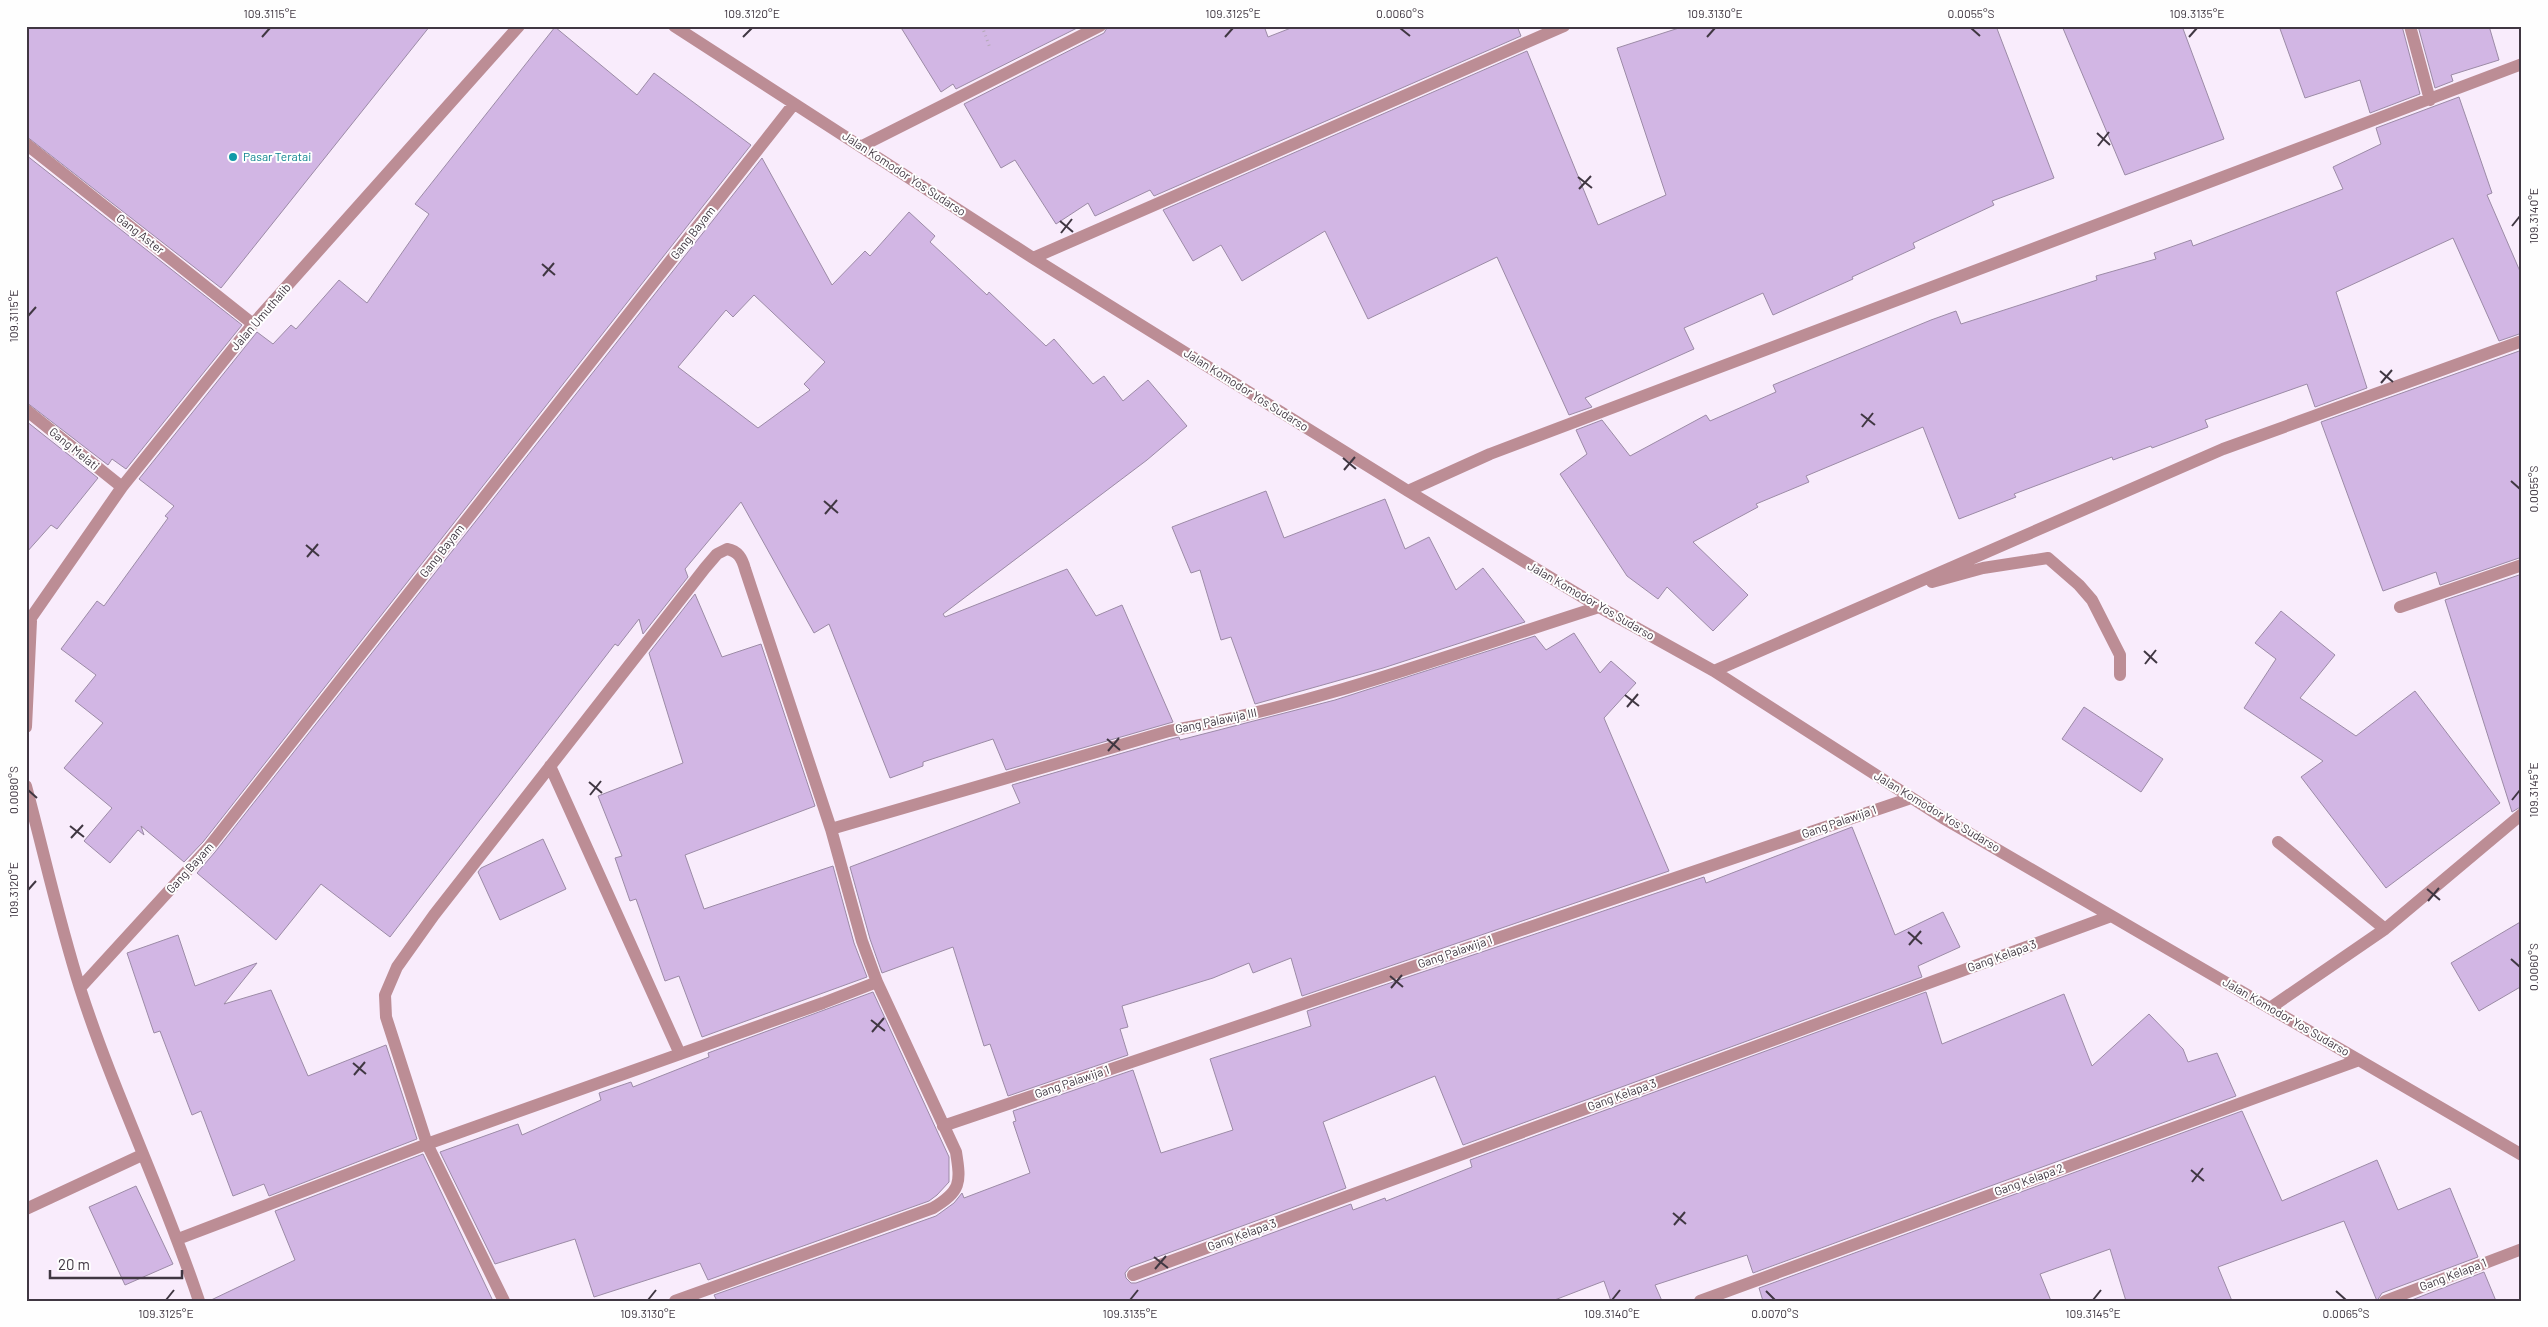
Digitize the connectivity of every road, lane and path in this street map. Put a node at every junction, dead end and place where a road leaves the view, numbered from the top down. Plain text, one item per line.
1 (519, 26) edge
2 (674, 26) edge
3 (1100, 26) edge
4 (1564, 26) edge
5 (2410, 26) edge
6 (2522, 64) edge
7 (2430, 100) junction
8 (793, 105) junction
9 (26, 144) edge
10 (862, 146) junction
11 (1034, 258) junction
12 (253, 324) junction
13 (2522, 341) edge
14 (26, 410) edge
15 (122, 487) junction
16 (1408, 491) junction
17 (2522, 564) edge
18 (1884, 596) junction
19 (1599, 607) junction
20 (2400, 607) dead end
21 (29, 623) edge
22 (1714, 671) junction
23 (2120, 675) dead end
24 (26, 727) edge
25 (550, 766) junction
26 (26, 786) edge
27 (1911, 798) junction
28 (2522, 814) edge
29 (831, 829) junction
30 (2278, 842) dead end
31 (2111, 916) junction
32 (2385, 929) junction
33 (877, 982) junction
34 (80, 988) junction
35 (2270, 1008) junction
36 (680, 1054) junction
37 (2359, 1060) junction
38 (943, 1126) junction
39 (426, 1144) junction
40 (142, 1155) junction
41 (2522, 1155) edge
42 (26, 1209) edge
43 (178, 1239) junction
44 (2522, 1249) edge
45 (1133, 1275) dead end
46 (198, 1301) edge
47 (504, 1301) edge
48 (675, 1301) edge
49 (1700, 1301) edge
50 (2385, 1301) edge

1 - 12 street, Jalan Umuthalib
2 - 8 street, Jalan Komodor Yos Sudarso
3 - 10 street
4 - 11 street
5 - 7 street
6 - 7 street
7 - 16 street
8 - 10 street, Jalan Komodor Yos Sudarso
8 - 34 street, Gang Bayam
9 - 12 street, Gang Aster
10 - 11 street, Jalan Komodor Yos Sudarso
11 - 16 street, Jalan Komodor Yos Sudarso
12 - 15 street, Jalan Umuthalib
13 - 18 street
14 - 15 street, Gang Melati
15 - 21 street, Jalan Umuthalib
16 - 19 street, Jalan Komodor Yos Sudarso
17 - 20 street
18 - 22 street
18 - 23 street
19 - 22 street, Jalan Komodor Yos Sudarso
19 - 29 street, Gang Palawija III
21 - 24 street
22 - 27 street, Jalan Komodor Yos Sudarso
25 - 29 street
25 - 36 street
25 - 39 street
26 - 34 street
27 - 31 street, Jalan Komodor Yos Sudarso
27 - 38 street, Gang Palawija 1
28 - 32 street
29 - 33 street
30 - 32 street
31 - 35 street, Jalan Komodor Yos Sudarso
31 - 45 street, Gang Kelapa 3
32 - 35 street
33 - 36 street
33 - 38 street
34 - 40 street
35 - 37 street, Jalan Komodor Yos Sudarso
36 - 39 street
37 - 41 street, Jalan Komodor Yos Sudarso
37 - 49 street, Gang Kelapa 2
38 - 48 street
39 - 43 street
39 - 47 street
40 - 42 street
40 - 43 street
43 - 46 street
44 - 50 street, Gang Kelapa 1

